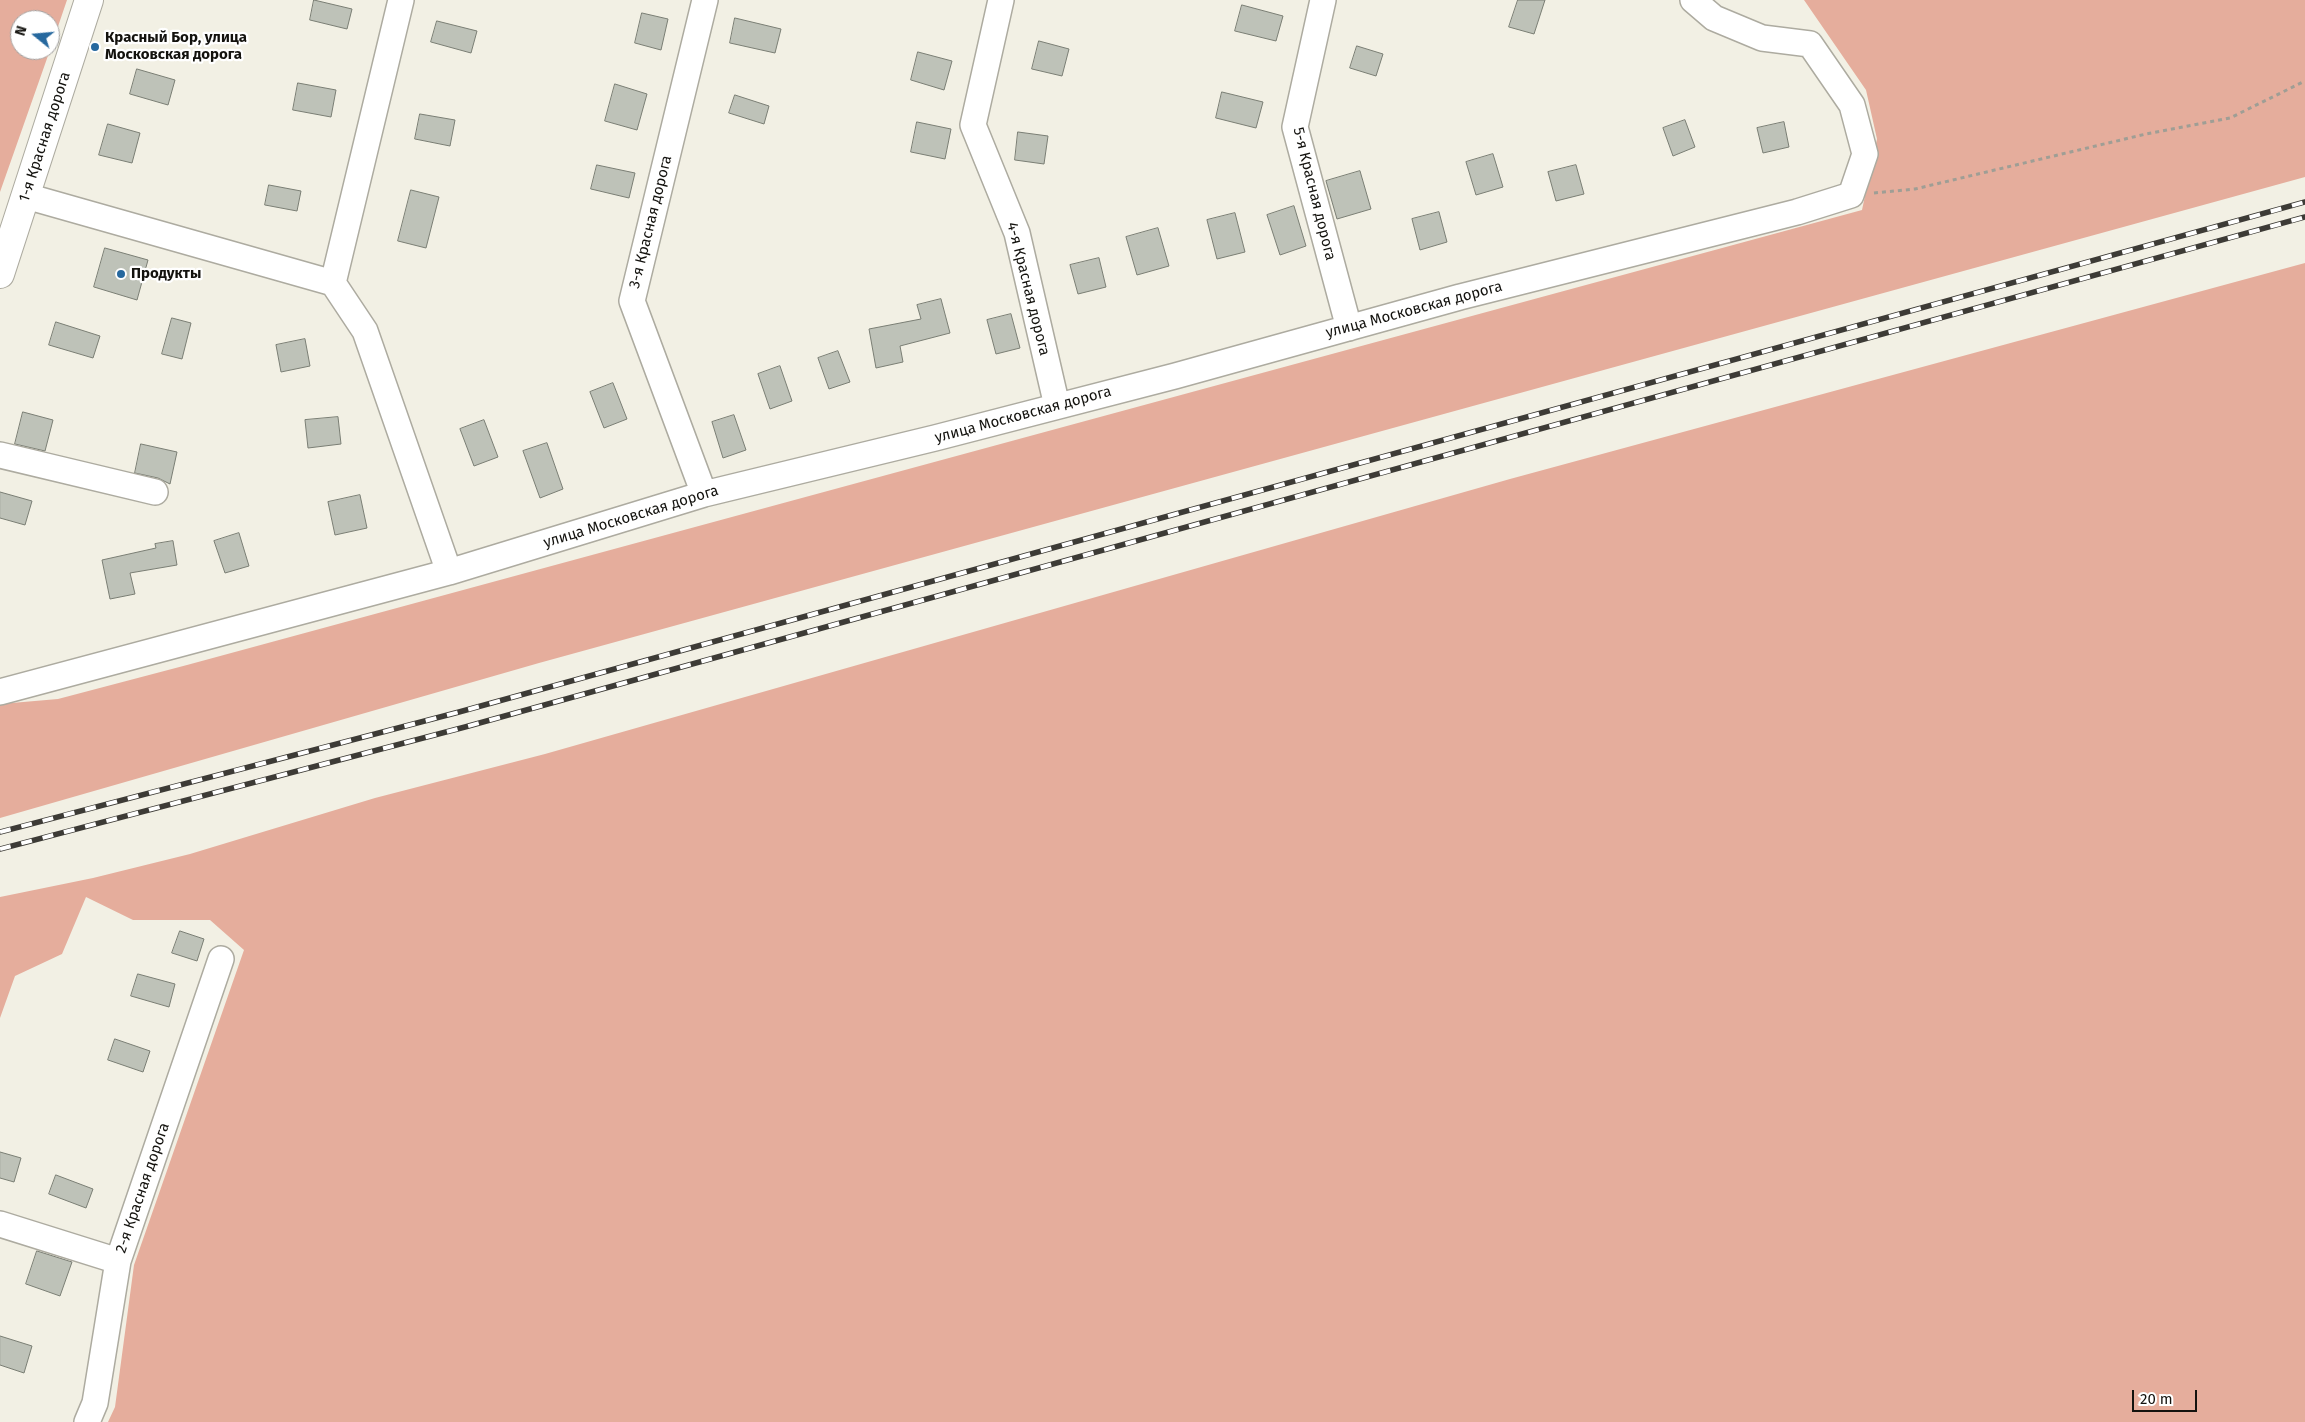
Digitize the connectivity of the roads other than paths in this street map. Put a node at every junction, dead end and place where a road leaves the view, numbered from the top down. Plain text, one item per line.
1 (89, 0) edge
2 (401, 0) edge
3 (705, 0) edge
4 (1000, 0) edge
5 (1324, 0) edge
6 (1693, 0) edge
7 (26, 196) junction
8 (0, 274) edge
9 (333, 282) junction
10 (1349, 328) junction
11 (1057, 406) junction
12 (0, 455) edge
13 (155, 492) dead end
14 (704, 494) junction
15 (449, 572) junction
16 (0, 692) edge
17 (221, 959) dead end
18 (0, 1224) edge
19 (118, 1261) junction
20 (87, 1422) edge

1 - 7 main road, 1-я Красная дорога
2 - 9 street
3 - 14 street, 3-я Красная дорога
4 - 11 street, 4-я Красная дорога
5 - 10 street, 5-я Красная дорога
6 - 10 street, улица Московская дорога
7 - 8 main road, 1-я Красная дорога
7 - 9 street
9 - 15 street
10 - 11 street, улица Московская дорога
11 - 14 street, улица Московская дорога
12 - 13 street
14 - 15 street, улица Московская дорога
15 - 16 street, улица Московская дорога
17 - 19 street, 2-я Красная дорога
18 - 19 street
19 - 20 street, 2-я Красная дорога

